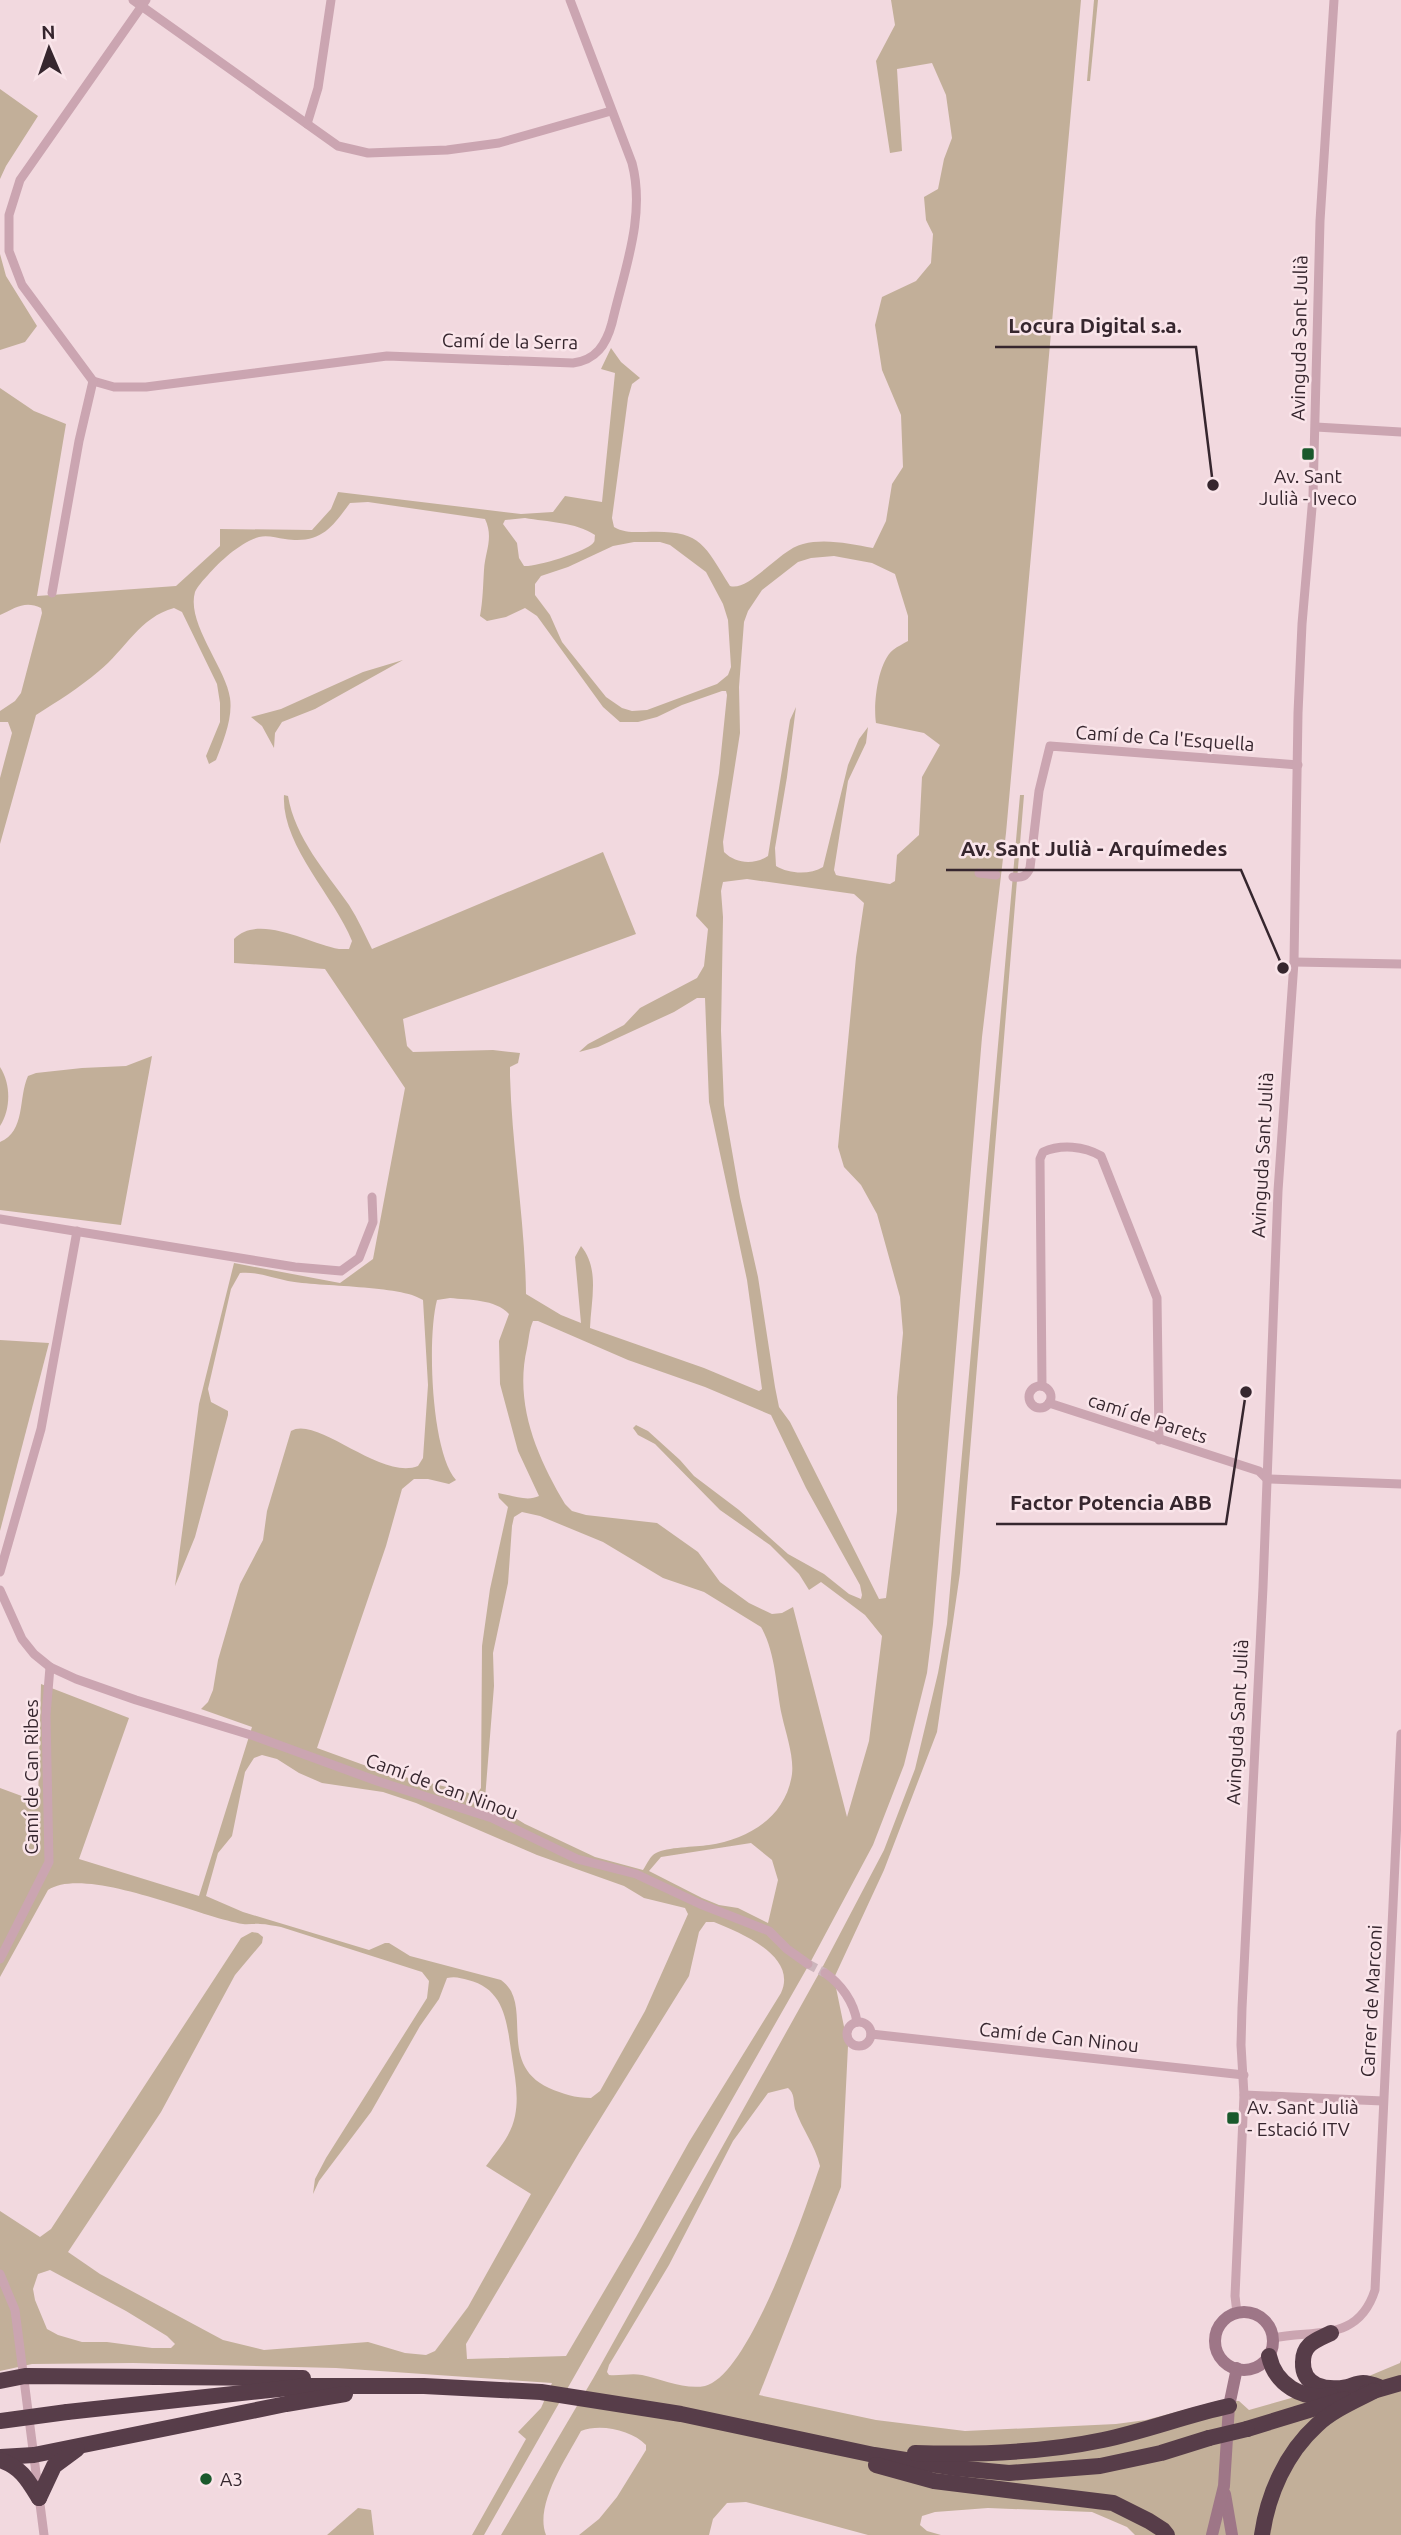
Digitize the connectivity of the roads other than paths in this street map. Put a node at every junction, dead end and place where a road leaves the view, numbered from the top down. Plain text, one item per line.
1 (331, 0) edge
2 (570, 0) edge
3 (1334, 0) edge
4 (140, 2) edge
5 (611, 111) junction
6 (307, 124) junction
7 (93, 381) junction
8 (1316, 427) junction
9 (1401, 432) edge
10 (52, 593) dead end
11 (1298, 765) junction
12 (979, 873) dead end
13 (996, 875) dead end
14 (1013, 877) dead end
15 (1294, 962) junction
16 (1401, 964) edge
17 (372, 1197) dead end
18 (0, 1219) edge
19 (77, 1231) junction
20 (1042, 1386) junction
21 (1049, 1403) junction
22 (1159, 1440) junction
23 (1267, 1479) junction
24 (1401, 1484) edge
25 (0, 1572) edge
26 (0, 1590) edge
27 (50, 1667) junction
28 (1401, 1734) edge
29 (0, 1959) edge
30 (808, 1964) tunnel mouth
31 (825, 1973) tunnel mouth
32 (857, 2022) junction
33 (871, 2035) junction
34 (1244, 2075) junction
35 (1244, 2095) junction
36 (1383, 2101) junction
37 (0, 2274) edge
38 (1237, 2313) junction
39 (1331, 2333) junction
40 (1273, 2338) junction
41 (1269, 2356) junction
42 (1237, 2368) junction
43 (25, 2376) junction
44 (0, 2381) edge
45 (1401, 2383) edge
46 (424, 2386) junction
47 (1346, 2388) junction
48 (1379, 2389) junction
49 (1229, 2406) junction
50 (0, 2421) edge
51 (87, 2444) junction
52 (836, 2446) junction
53 (856, 2450) junction
54 (34, 2455) junction
55 (0, 2458) edge
56 (1224, 2486) junction
57 (39, 2498) junction
58 (1268, 2513) junction
59 (1149, 2521) junction
60 (44, 2535) edge
61 (1159, 2535) edge
62 (1167, 2535) edge
63 (1212, 2535) edge
64 (1231, 2535) edge
65 (1262, 2535) edge
66 (1269, 2535) edge

1 - 6 street
2 - 5 street, Camí de la Serra
3 - 8 street, Avinguda Sant Julià
4 - 6 street
4 - 7 street
5 - 6 street
5 - 7 street, Camí de la Serra
7 - 10 street
8 - 9 street
8 - 11 street, Avinguda Sant Julià
11 - 14 street, Camí de Ca l'Esquella
11 - 15 street, Avinguda Sant Julià
12 - 13 street
15 - 16 street
15 - 23 street, Avinguda Sant Julià
17 - 19 street
18 - 19 street
19 - 25 street
20 - 21 street
20 - 21 street
20 - 22 street
21 - 22 street, camí de Parets
22 - 23 street, camí de Parets
23 - 24 street, camí de Parets
23 - 34 street, Avinguda Sant Julià
26 - 27 street
27 - 29 street, Camí de Can Ribes
27 - 30 street, Camí de Can Ninou
28 - 36 street, Carrer de Marconi
31 - 32 street
32 - 33 street
32 - 33 street
33 - 34 street, Camí de Can Ninou
34 - 35 street, Avinguda Sant Julià
35 - 36 street
35 - 38 street, Avinguda Sant Julià
36 - 39 street, Carrer de Marconi
37 - 43 street
38 - 40 street
38 - 42 street
39 - 40 street
39 - 47 highway
40 - 41 street
41 - 42 street
41 - 47 highway
42 - 49 street
43 - 44 highway
43 - 46 highway
43 - 54 street
45 - 48 highway
46 - 50 highway, bridge
46 - 51 highway
46 - 52 highway
47 - 48 highway
48 - 53 highway, bridge
48 - 58 highway
49 - 53 highway
49 - 56 street
51 - 54 highway
51 - 57 highway
52 - 53 highway
52 - 59 highway
54 - 55 highway
54 - 57 street
55 - 57 highway
56 - 63 street
56 - 64 street
57 - 60 street
58 - 65 highway
58 - 66 highway
59 - 61 highway
59 - 62 highway

